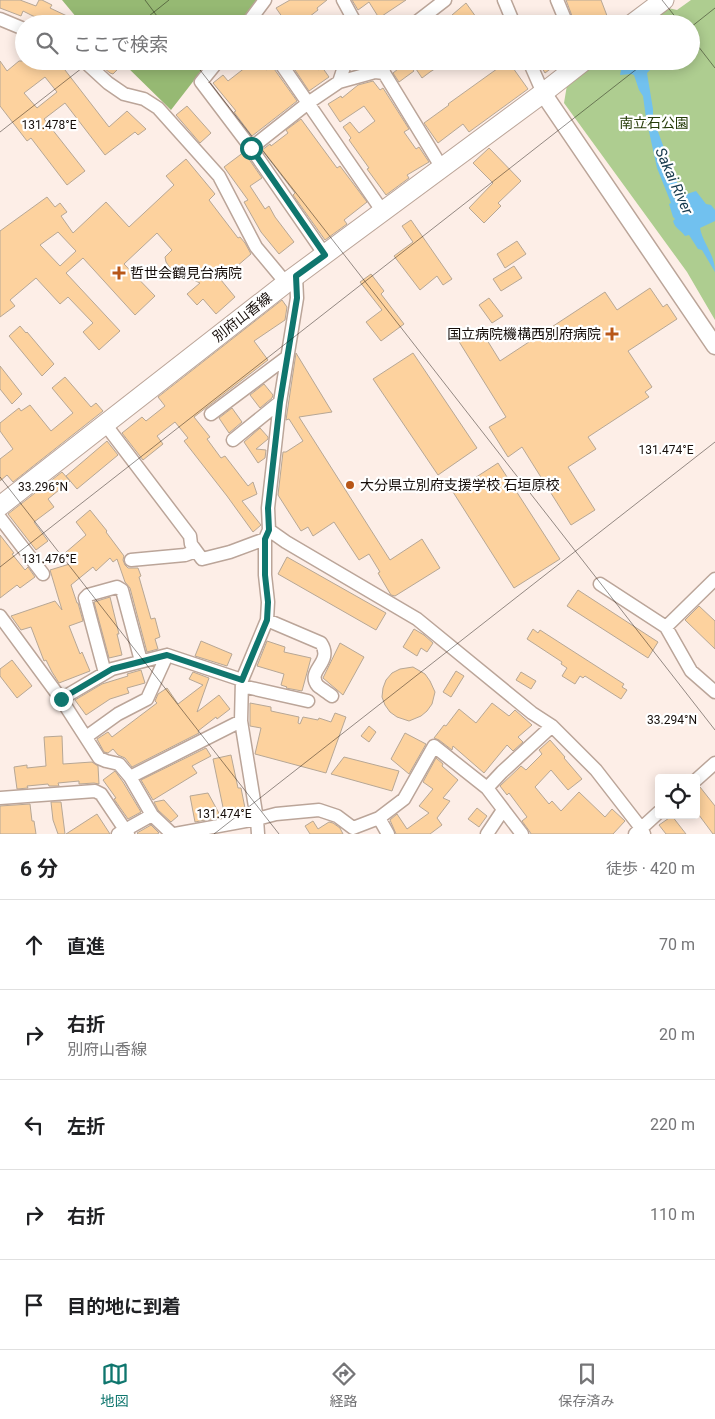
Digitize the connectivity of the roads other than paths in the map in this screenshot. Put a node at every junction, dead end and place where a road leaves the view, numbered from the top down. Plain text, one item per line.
1 (265, 0) edge
2 (343, 0) edge
3 (444, 0) edge
4 (504, 0) edge
5 (557, 0) edge
6 (661, 2) edge
7 (255, 15) edge
8 (351, 15) edge
9 (425, 15) edge
10 (510, 15) edge
11 (563, 15) edge
12 (644, 15) edge
13 (0, 19) edge
14 (15, 25) edge
15 (94, 70) edge
16 (211, 70) edge
17 (285, 70) edge
18 (343, 70) edge
19 (379, 70) edge
20 (386, 70) edge
21 (533, 70) edge
22 (572, 70) edge
23 (338, 82) junction
24 (543, 93) junction
25 (308, 103) junction
26 (251, 148) junction
27 (442, 168) junction
28 (383, 212) junction
29 (325, 255) junction
30 (291, 280) junction
31 (715, 346) edge
32 (287, 357) junction
33 (280, 402) junction
34 (211, 414) dead end
35 (106, 424) junction
36 (233, 440) dead end
37 (0, 506) edge
38 (0, 518) edge
39 (267, 535) junction
40 (196, 551) junction
41 (131, 560) dead end
42 (43, 574) dead end
43 (715, 579) edge
44 (600, 584) dead end
45 (0, 616) edge
46 (267, 620) junction
47 (666, 627) junction
48 (167, 655) junction
49 (141, 661) junction
50 (105, 673) junction
51 (242, 683) junction
52 (715, 692) edge
53 (332, 696) dead end
54 (61, 699) junction
55 (308, 701) dead end
56 (242, 721) junction
57 (552, 726) junction
58 (86, 737) junction
59 (715, 763) edge
60 (700, 776) edge
61 (130, 777) junction
62 (487, 788) junction
63 (0, 798) edge
64 (504, 810) junction
65 (152, 815) junction
66 (655, 816) edge
67 (379, 818) junction
68 (258, 819) junction
69 (640, 832) edge
70 (124, 833) edge
71 (173, 834) edge
72 (258, 834) edge
73 (388, 834) edge
74 (487, 834) edge
75 (522, 834) edge

1 - 7 street
2 - 8 street
3 - 9 street
4 - 10 street
5 - 11 street
6 - 12 main road
13 - 14 street
15 - 30 street
16 - 26 street
17 - 25 street
18 - 23 street
19 - 23 street
20 - 27 street
21 - 24 street
22 - 24 main road, 別府山香線
23 - 25 street
24 - 27 main road, 別府山香線
24 - 31 street
25 - 26 street
25 - 28 street
26 - 29 street
27 - 28 main road, 別府山香線
28 - 29 main road, 別府山香線
29 - 30 main road, 別府山香線
30 - 32 street
30 - 35 main road, 別府山香線
32 - 33 street
32 - 34 street
33 - 36 street
33 - 39 street
35 - 37 main road, 別府山香線
35 - 40 street
38 - 42 street
39 - 40 street
39 - 46 street
39 - 57 street
40 - 41 street
43 - 47 street
44 - 47 street
45 - 54 street
46 - 51 street
46 - 53 street
47 - 52 street
48 - 49 street
48 - 51 street
48 - 58 street
49 - 50 street
49 - 50 street
50 - 54 street
51 - 55 street
51 - 56 street
54 - 58 street
56 - 61 street
56 - 68 street
57 - 62 street
57 - 69 street
58 - 61 street
59 - 60 street
61 - 65 street
62 - 64 street
62 - 67 street
63 - 70 street
64 - 74 street
64 - 75 street
65 - 70 street
65 - 71 street
66 - 69 street
67 - 68 street
67 - 73 street
68 - 71 street
68 - 72 street

